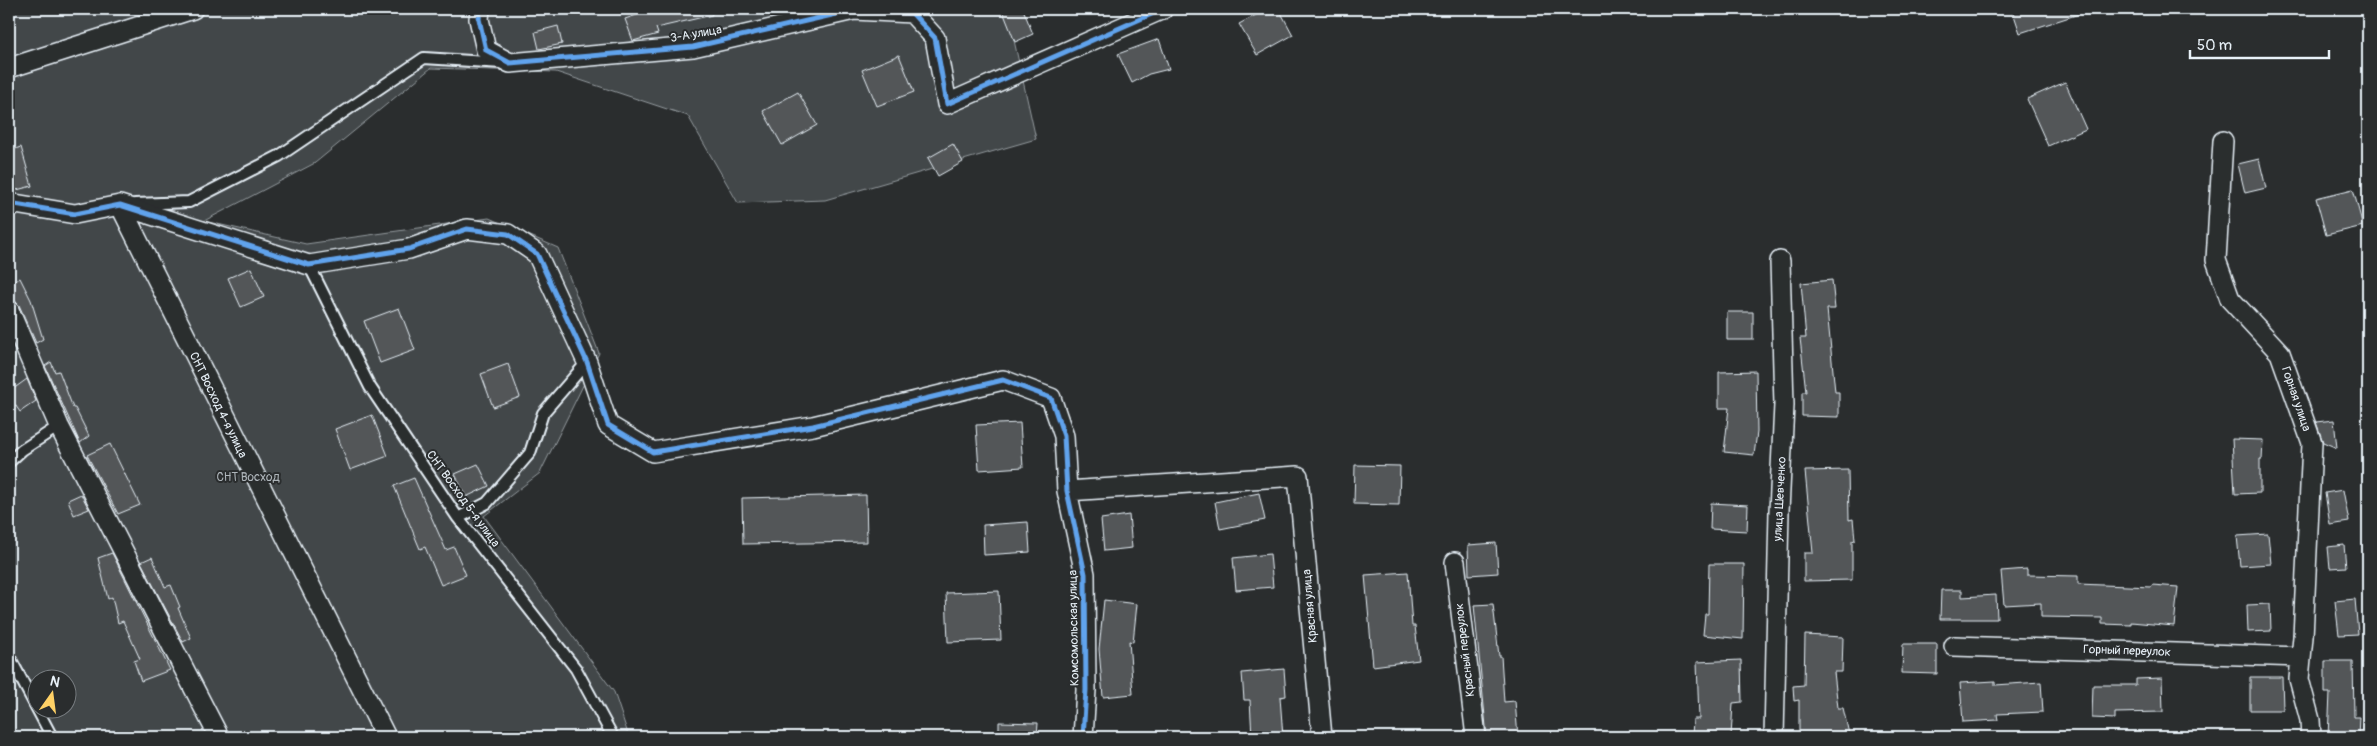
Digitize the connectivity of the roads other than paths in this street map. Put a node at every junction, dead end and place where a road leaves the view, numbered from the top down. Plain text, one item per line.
1 (193, 9) edge
2 (480, 9) edge
3 (1163, 9) edge
4 (898, 11) edge
5 (510, 63) junction
6 (9, 68) edge
7 (2223, 141) dead end
8 (9, 203) edge
9 (120, 205) junction
10 (1780, 261) dead end
11 (310, 265) junction
12 (9, 310) edge
13 (587, 362) junction
14 (59, 426) junction
15 (9, 462) edge
16 (1067, 491) junction
17 (458, 518) junction
18 (1455, 562) dead end
19 (1954, 646) dead end
20 (9, 656) edge
21 (2301, 657) junction
22 (52, 737) edge
23 (219, 737) edge
24 (386, 737) edge
25 (613, 737) edge
26 (1082, 737) edge
27 (1322, 737) edge
28 (1476, 737) edge
29 (1774, 737) edge
30 (2311, 737) edge

1 - 6 street
2 - 5 street
3 - 4 street, 3-А улица
4 - 5 street, 3-А улица
5 - 9 lane
7 - 21 street, Горная улица
8 - 9 street
9 - 11 street
9 - 24 street, СНТ Восход 4-я улица
10 - 29 street, улица Шевченко
11 - 13 street
11 - 17 lane, СНТ Восход 5-я улица
12 - 14 street
13 - 16 street, Комсомольская улица
13 - 17 lane
14 - 15 lane
14 - 23 street
16 - 26 street, Комсомольская улица
16 - 27 street, Красная улица
17 - 25 lane, СНТ Восход 5-я улица
18 - 28 street, Красный переулок
19 - 21 street, Горный переулок
20 - 22 lane
21 - 30 street, Горная улица

